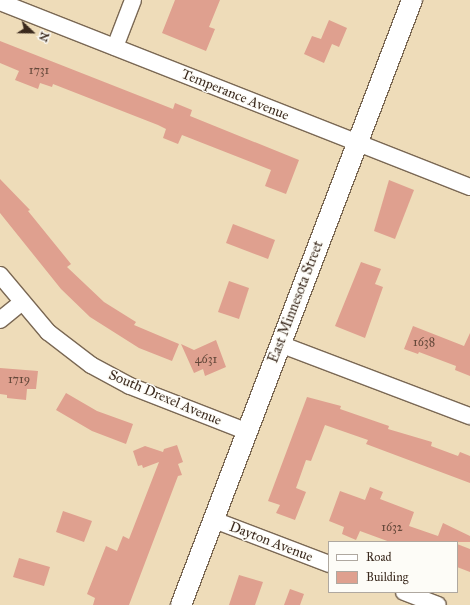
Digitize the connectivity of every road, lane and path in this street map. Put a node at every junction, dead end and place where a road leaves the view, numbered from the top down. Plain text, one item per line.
1 (133, 0) edge
2 (412, 0) edge
3 (0, 2) edge
4 (115, 47) junction
5 (357, 143) junction
6 (470, 187) edge
7 (0, 275) edge
8 (22, 302) junction
9 (0, 320) edge
10 (280, 344) junction
11 (470, 416) edge
12 (248, 432) junction
13 (214, 520) junction
14 (328, 564) edge
15 (407, 593) edge
16 (181, 605) edge
17 (438, 605) edge

1 - 4 street
2 - 5 street, East Minnesota Street
3 - 4 street, Temperance Avenue
4 - 5 street, Temperance Avenue
5 - 6 street, Temperance Avenue
5 - 10 street, East Minnesota Street
7 - 8 street, South Drexel Avenue
8 - 9 street
8 - 12 street, South Drexel Avenue
10 - 11 street
10 - 12 street, East Minnesota Street
12 - 13 street, East Minnesota Street
13 - 14 street, Dayton Avenue
13 - 16 street, East Minnesota Street
15 - 17 street

